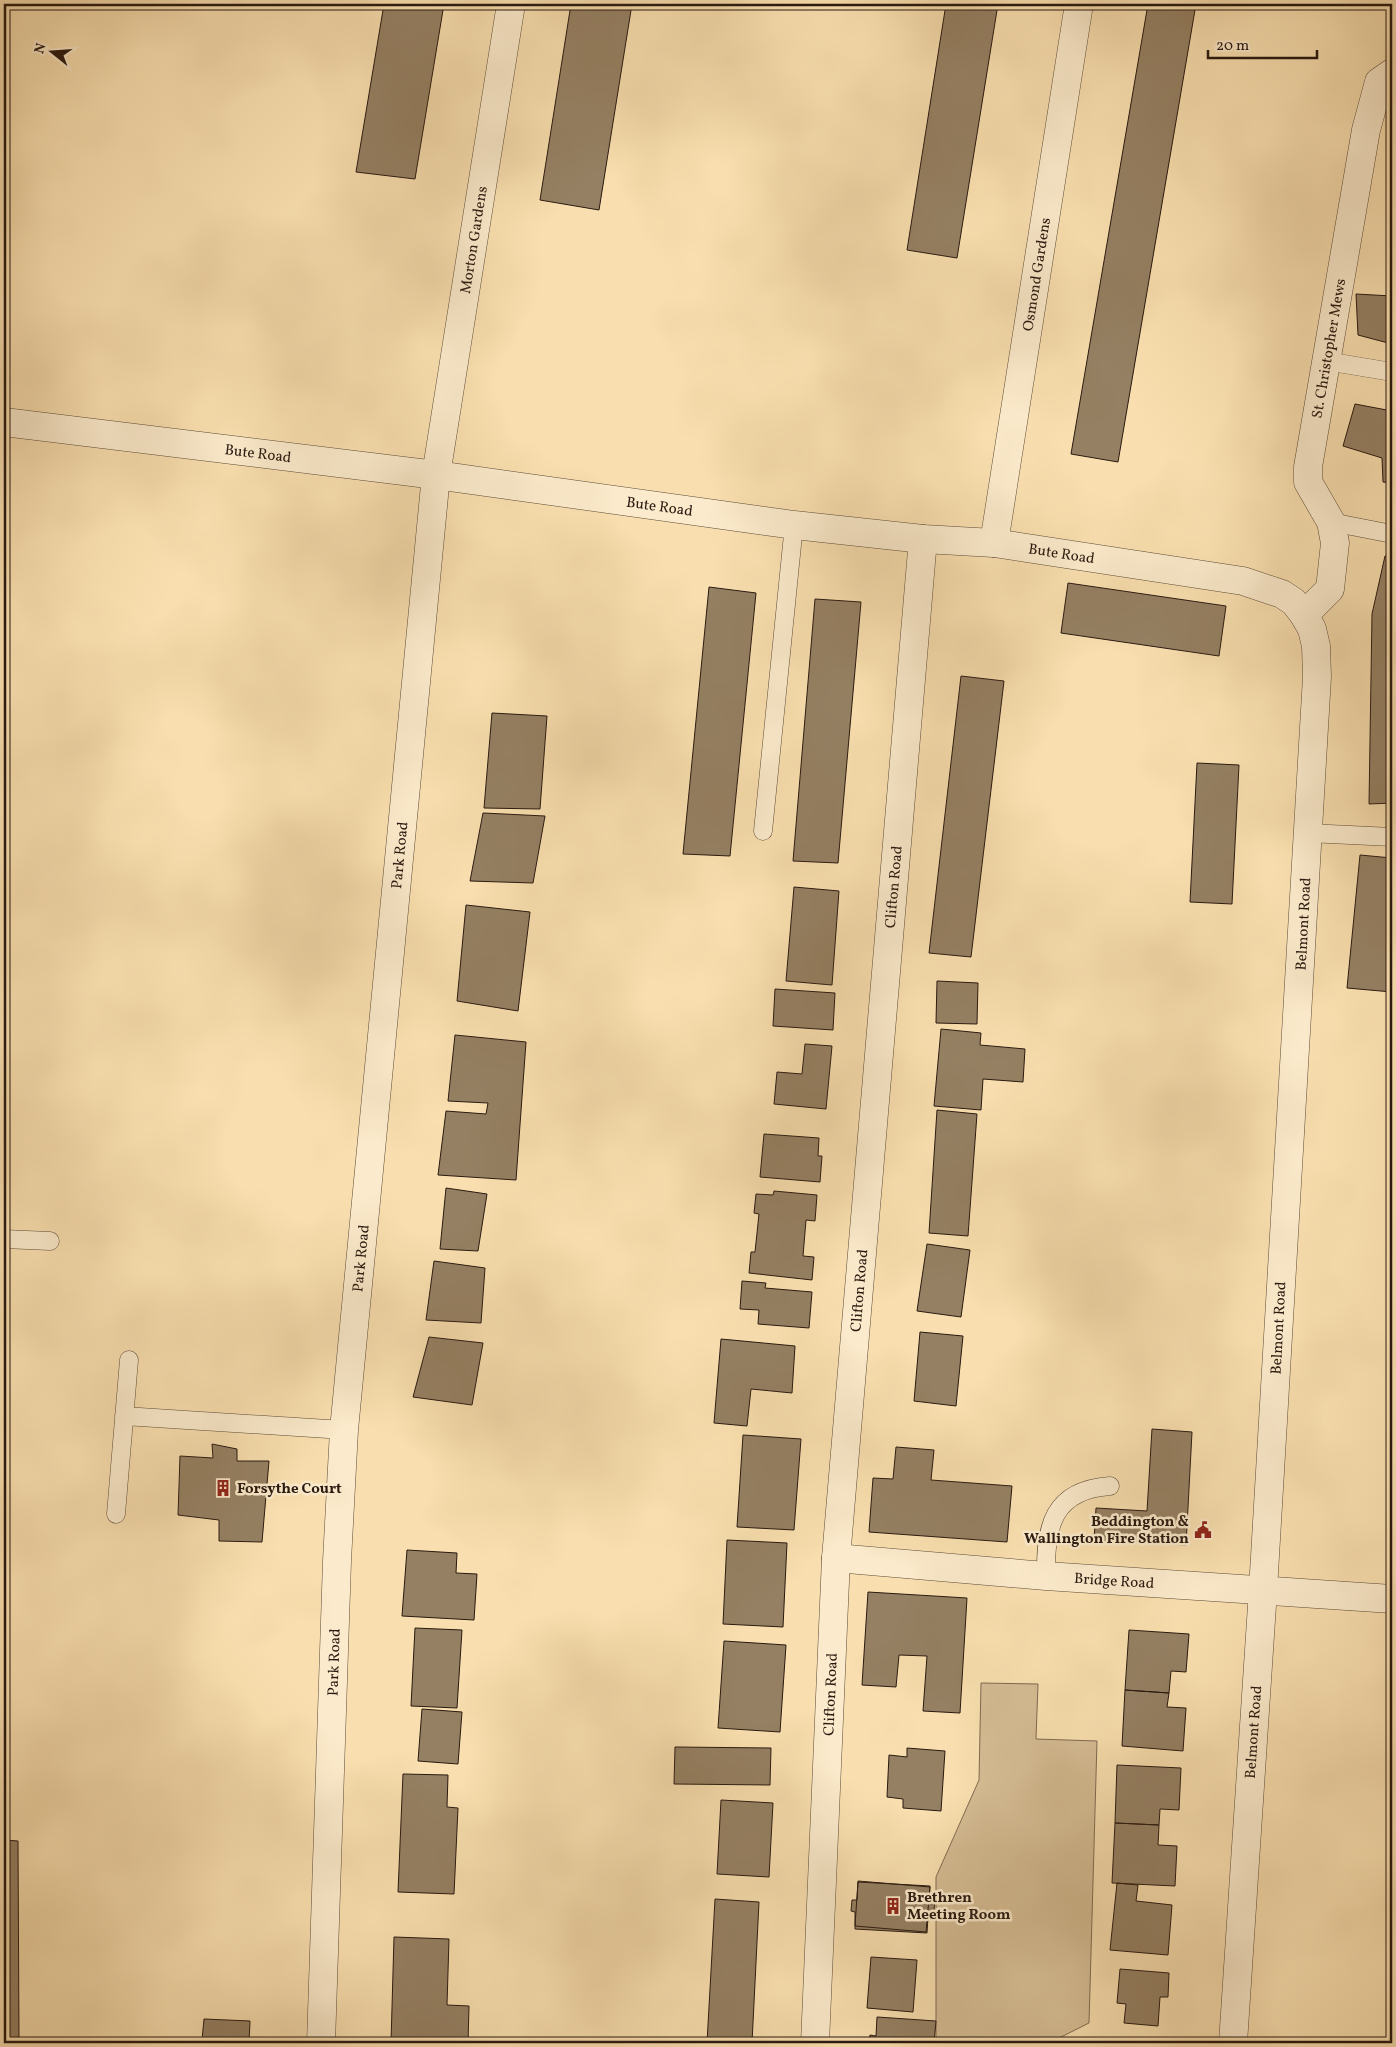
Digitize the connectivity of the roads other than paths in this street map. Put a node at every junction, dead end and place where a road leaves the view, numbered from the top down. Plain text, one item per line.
1 (511, 4) edge
2 (1079, 4) edge
3 (1392, 73) edge
4 (1326, 361) junction
5 (1392, 372) edge
6 (4, 422) edge
7 (436, 475) junction
8 (1331, 522) junction
9 (794, 525) junction
10 (1392, 534) edge
11 (923, 539) junction
12 (994, 544) junction
13 (1304, 615) junction
14 (764, 831) dead end
15 (1308, 833) junction
16 (1392, 837) edge
17 (4, 1238) edge
18 (50, 1241) dead end
19 (129, 1360) dead end
20 (124, 1416) junction
21 (344, 1430) junction
22 (1110, 1486) dead end
23 (116, 1514) dead end
24 (836, 1558) junction
25 (1046, 1576) junction
26 (1263, 1590) junction
27 (1392, 1599) edge
28 (321, 2043) edge
29 (815, 2043) edge
30 (1232, 2043) edge

1 - 7 street, Morton Gardens
2 - 12 street, Osmond Gardens
3 - 4 street, St. Christopher Mews
4 - 5 lane
4 - 8 street, St. Christopher Mews
6 - 7 street, Bute Road
7 - 9 street, Bute Road
7 - 21 street, Park Road
8 - 10 lane
8 - 13 street, St. Christopher Mews
9 - 11 street, Bute Road
9 - 14 lane
11 - 12 street, Bute Road
11 - 24 street, Clifton Road
12 - 13 street, Bute Road
13 - 15 street, Belmont Road
15 - 16 lane
15 - 26 street, Belmont Road
17 - 18 lane
19 - 20 lane
20 - 21 lane
20 - 23 lane
21 - 28 street, Park Road
22 - 25 lane
24 - 25 street, Bridge Road
24 - 29 street, Clifton Road
25 - 26 street, Bridge Road
26 - 27 street, Bridge Road
26 - 30 street, Belmont Road

